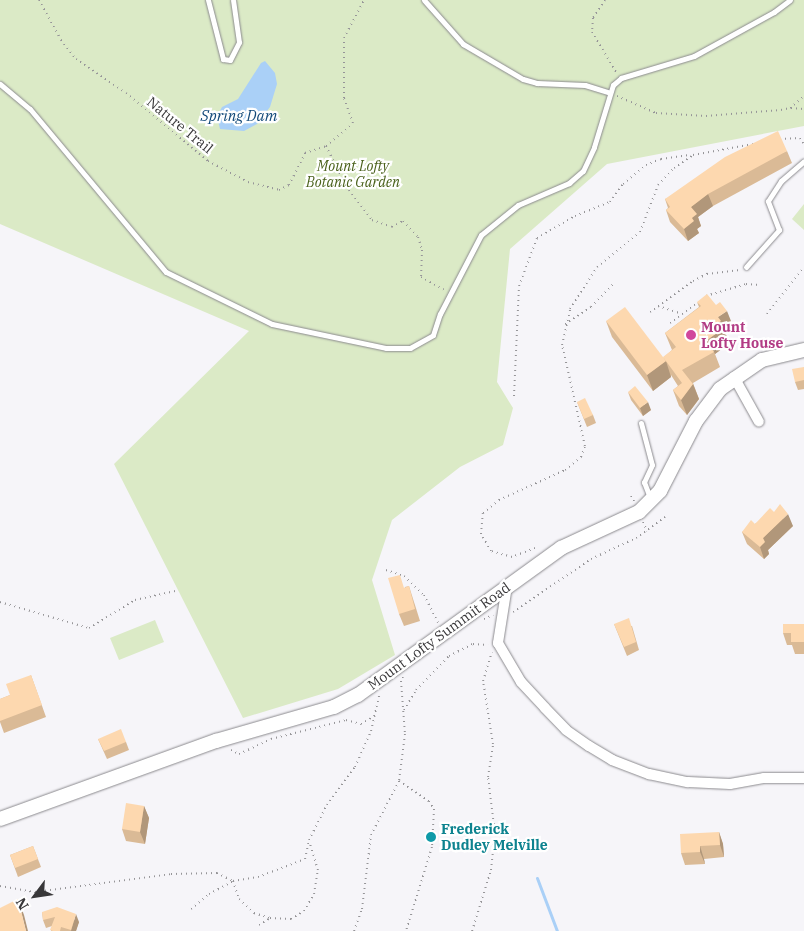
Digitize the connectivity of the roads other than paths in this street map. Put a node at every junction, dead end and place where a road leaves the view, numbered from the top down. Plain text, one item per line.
1 (208, 0) edge
2 (234, 0) edge
3 (424, 0) edge
4 (790, 0) edge
5 (0, 84) edge
6 (608, 92) junction
7 (804, 160) edge
8 (747, 269) road end
9 (804, 350) edge
10 (734, 377) junction
11 (759, 422) dead end
12 (641, 423) dead end
13 (652, 501) junction
14 (507, 586) junction
15 (804, 778) edge
16 (0, 819) edge

1 - 2 lane
3 - 6 lane
4 - 6 lane
5 - 6 lane
7 - 8 lane
9 - 10 main road, Mount Lofty Summit Road
10 - 11 street
10 - 13 main road, Mount Lofty Summit Road
12 - 13 lane
13 - 14 main road, Mount Lofty Summit Road
14 - 15 street
14 - 16 main road, Mount Lofty Summit Road

